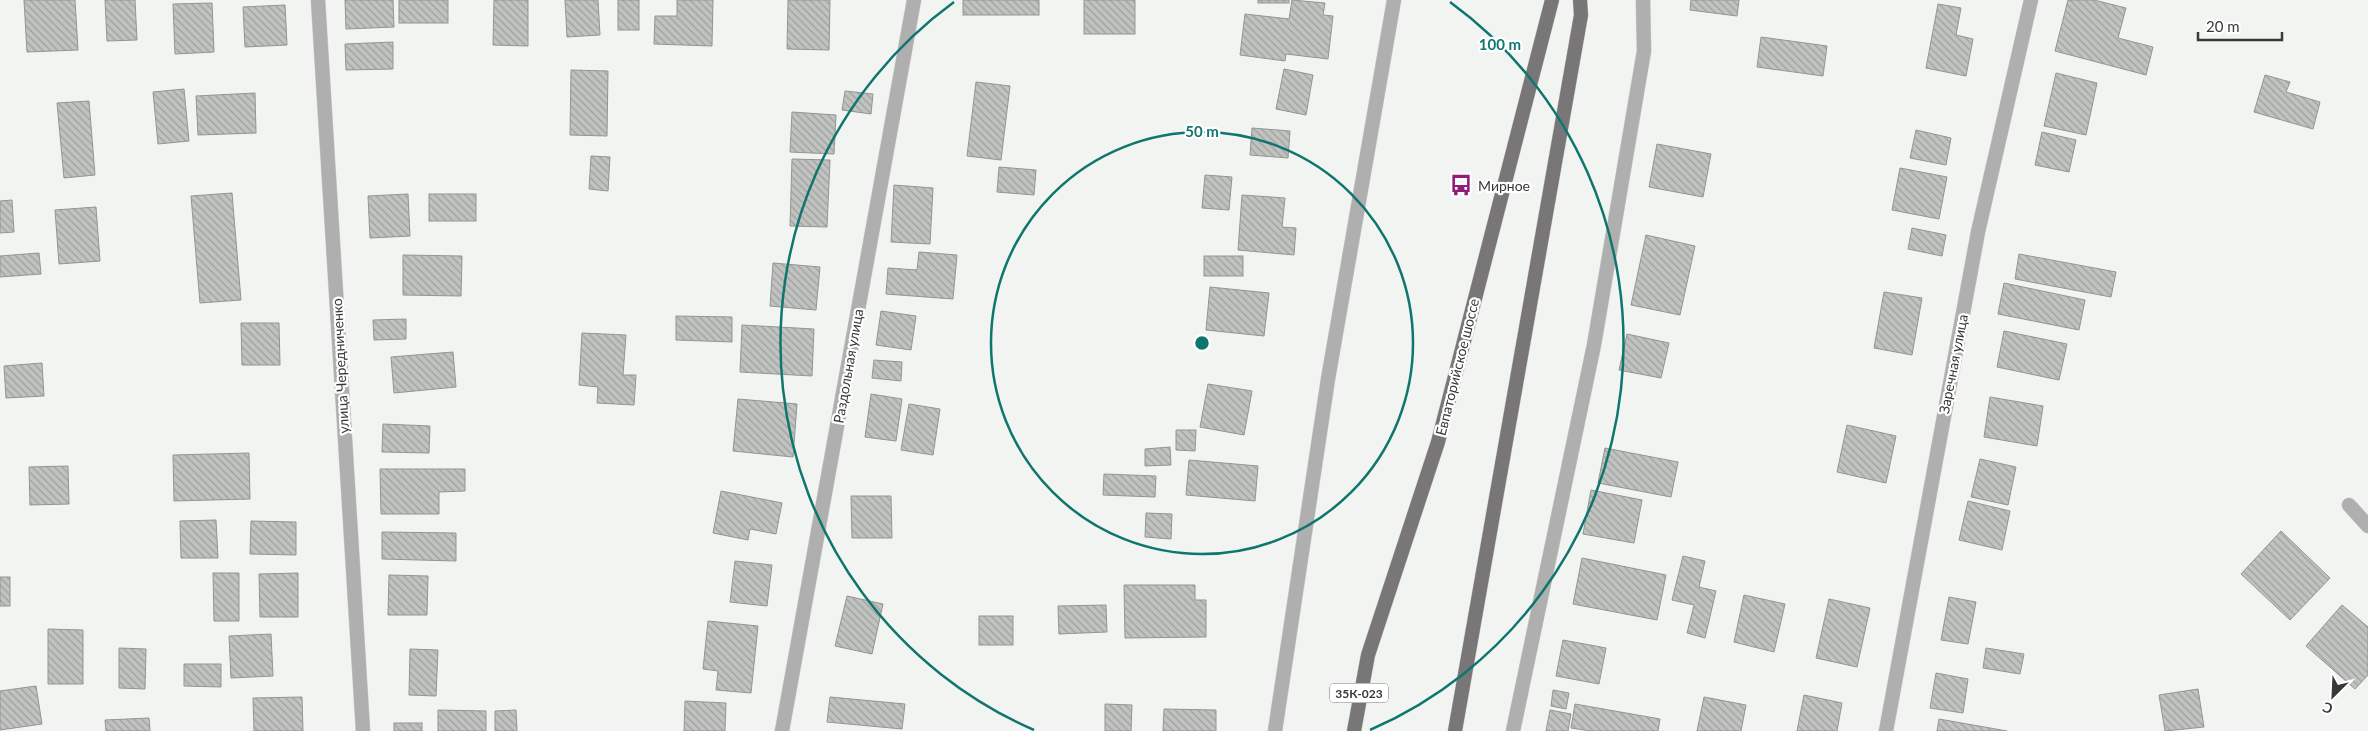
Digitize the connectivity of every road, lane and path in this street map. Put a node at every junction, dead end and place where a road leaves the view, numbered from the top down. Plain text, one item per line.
1 (318, 0) edge
2 (914, 0) edge
3 (1394, 0) edge
4 (1552, 0) edge
5 (1580, 0) edge
6 (1643, 0) edge
7 (2031, 0) edge
8 (2349, 505) dead end
9 (2368, 526) edge
10 (1368, 655) junction
11 (362, 731) edge
12 (782, 731) edge
13 (1274, 731) edge
14 (1349, 731) edge
15 (1354, 731) edge
16 (1455, 731) edge
17 (1514, 731) edge
18 (1886, 731) edge

1 - 11 street, улица Чередниченко
2 - 12 street, Раздольная улица
3 - 13 street
4 - 10 main road, Евпаторийское шоссе
5 - 16 main road
6 - 17 street
7 - 18 street, Заречная улица
8 - 9 street
10 - 14 main road, 35К-023
10 - 15 main road, Евпаторийское шоссе

